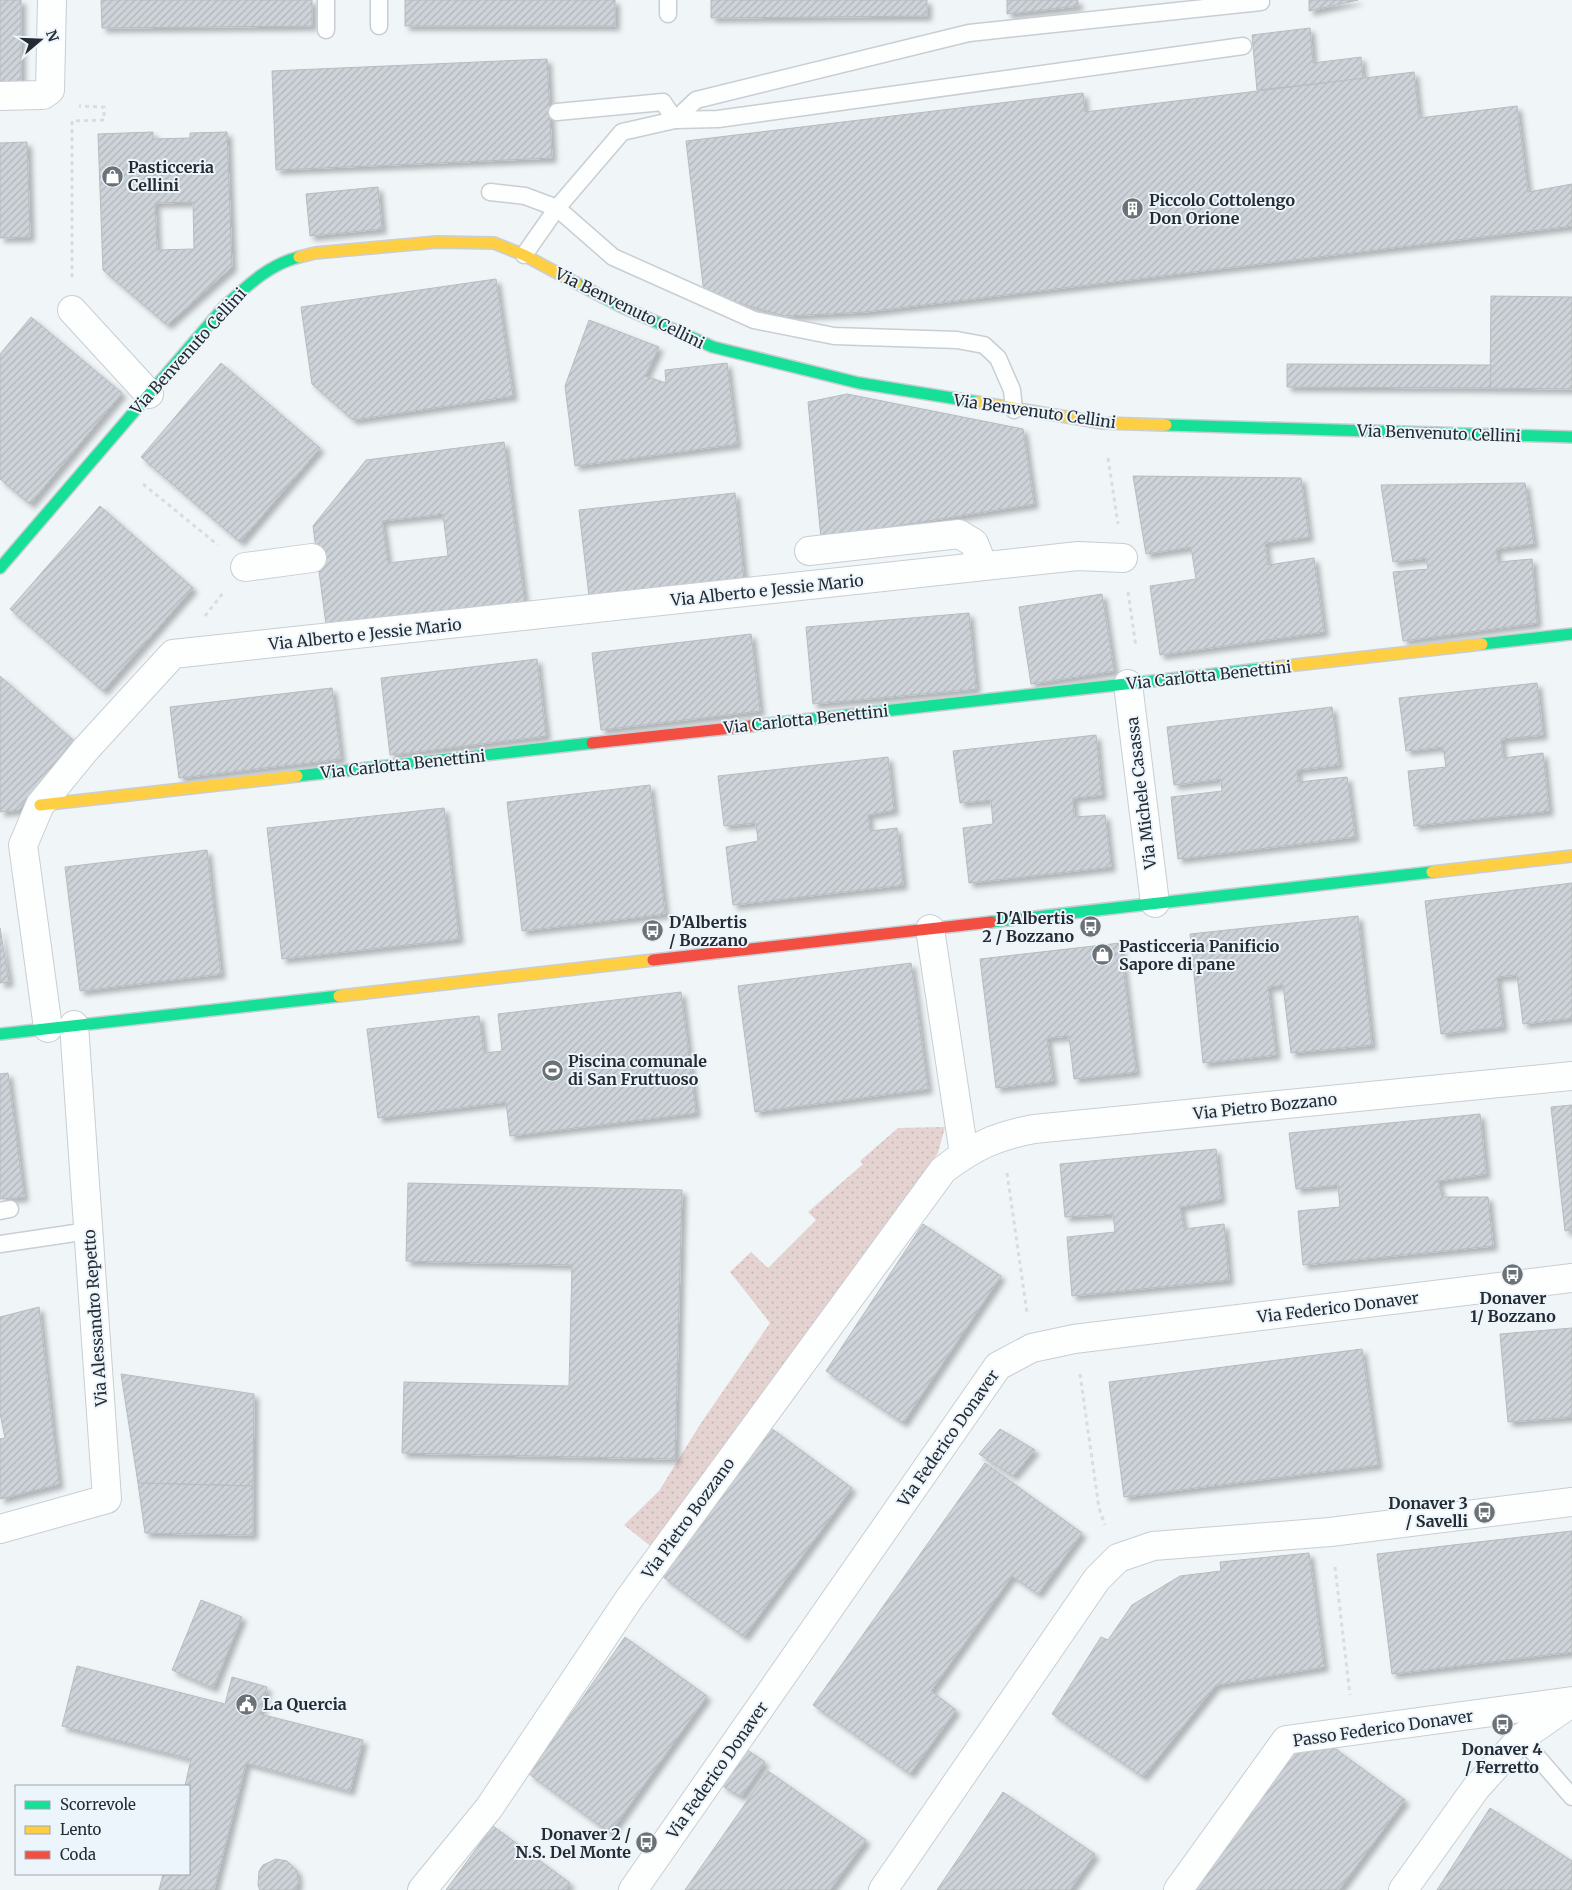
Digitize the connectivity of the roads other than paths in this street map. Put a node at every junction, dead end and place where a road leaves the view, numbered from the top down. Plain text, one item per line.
1 (52, 0) edge
2 (326, 0) edge
3 (379, 0) edge
4 (1261, 2) dead end
5 (379, 26) dead end
6 (326, 30) dead end
7 (1243, 46) dead end
8 (0, 96) edge
9 (557, 112) dead end
10 (675, 120) junction
11 (490, 192) dead end
12 (557, 208) junction
13 (524, 255) junction
14 (72, 310) road end
15 (149, 394) junction
16 (1014, 410) junction
17 (1572, 437) edge
18 (809, 551) dead end
19 (312, 558) dead end
20 (1123, 558) dead end
21 (983, 566) junction
22 (245, 567) road end
23 (0, 568) edge
24 (1572, 634) edge
25 (1128, 684) junction
26 (40, 805) junction
27 (1572, 856) edge
28 (1155, 903) junction
29 (930, 929) junction
30 (61, 1027) junction
31 (0, 1034) edge
32 (1572, 1076) edge
33 (964, 1154) junction
34 (88, 1231) junction
35 (0, 1244) edge
36 (1572, 1278) edge
37 (1572, 1502) edge
38 (0, 1529) edge
39 (1572, 1702) edge
40 (1521, 1738) junction
41 (1572, 1797) edge
42 (422, 1890) edge
43 (633, 1890) edge
44 (883, 1890) edge
45 (1178, 1890) edge
46 (1403, 1890) edge

1 - 8 street
2 - 6 lane
3 - 5 lane
4 - 10 lane
7 - 10 lane
9 - 10 lane
10 - 12 lane
11 - 12 lane
12 - 13 lane
12 - 16 lane
13 - 15 street, Via Benvenuto Cellini
13 - 16 street, Via Benvenuto Cellini
14 - 15 street
15 - 23 street, Via Benvenuto Cellini
16 - 17 street, Via Benvenuto Cellini
18 - 21 street
19 - 22 street
20 - 21 street, Via Alberto e Jessie Mario
21 - 26 street, Via Alberto e Jessie Mario
24 - 25 street, Via Carlotta Benettini
25 - 26 street, Via Carlotta Benettini
25 - 28 street, Via Michele Casassa
26 - 30 street
27 - 28 street
28 - 29 street
29 - 30 street
29 - 33 street
30 - 31 street
30 - 34 street, Via Alessandro Repetto
32 - 33 street, Via Pietro Bozzano
33 - 42 street, Via Pietro Bozzano
34 - 35 lane
34 - 38 street, Via Alessandro Repetto
36 - 43 street, Via Federico Donaver
37 - 44 street
39 - 40 street
39 - 45 street, Passo Federico Donaver
40 - 41 lane
40 - 46 street

